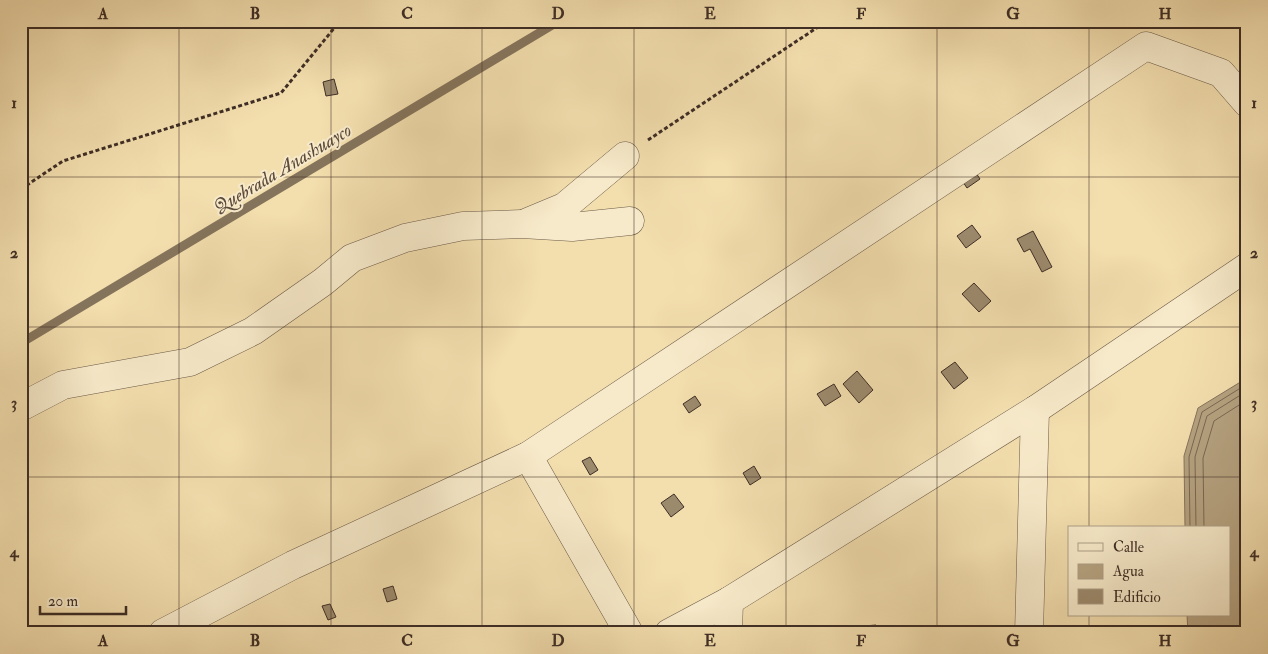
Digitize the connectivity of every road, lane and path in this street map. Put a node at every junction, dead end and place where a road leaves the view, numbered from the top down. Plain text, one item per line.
1 (340, 21) edge
2 (827, 21) edge
3 (1247, 103) edge
4 (625, 156) joint
5 (21, 190) edge
6 (630, 221) dead end
7 (522, 224) junction
8 (1247, 267) edge
9 (21, 407) edge
10 (1035, 410) junction
11 (528, 456) junction
12 (729, 601) junction
13 (163, 633) edge
14 (629, 633) edge
15 (669, 633) edge
16 (728, 633) edge
17 (1029, 633) edge

1 - 5 path
2 - 4 path
3 - 11 street
4 - 7 street
6 - 7 street
7 - 9 street
8 - 10 street
10 - 12 street
10 - 17 street
11 - 13 street
11 - 14 street
12 - 15 street
12 - 16 street

